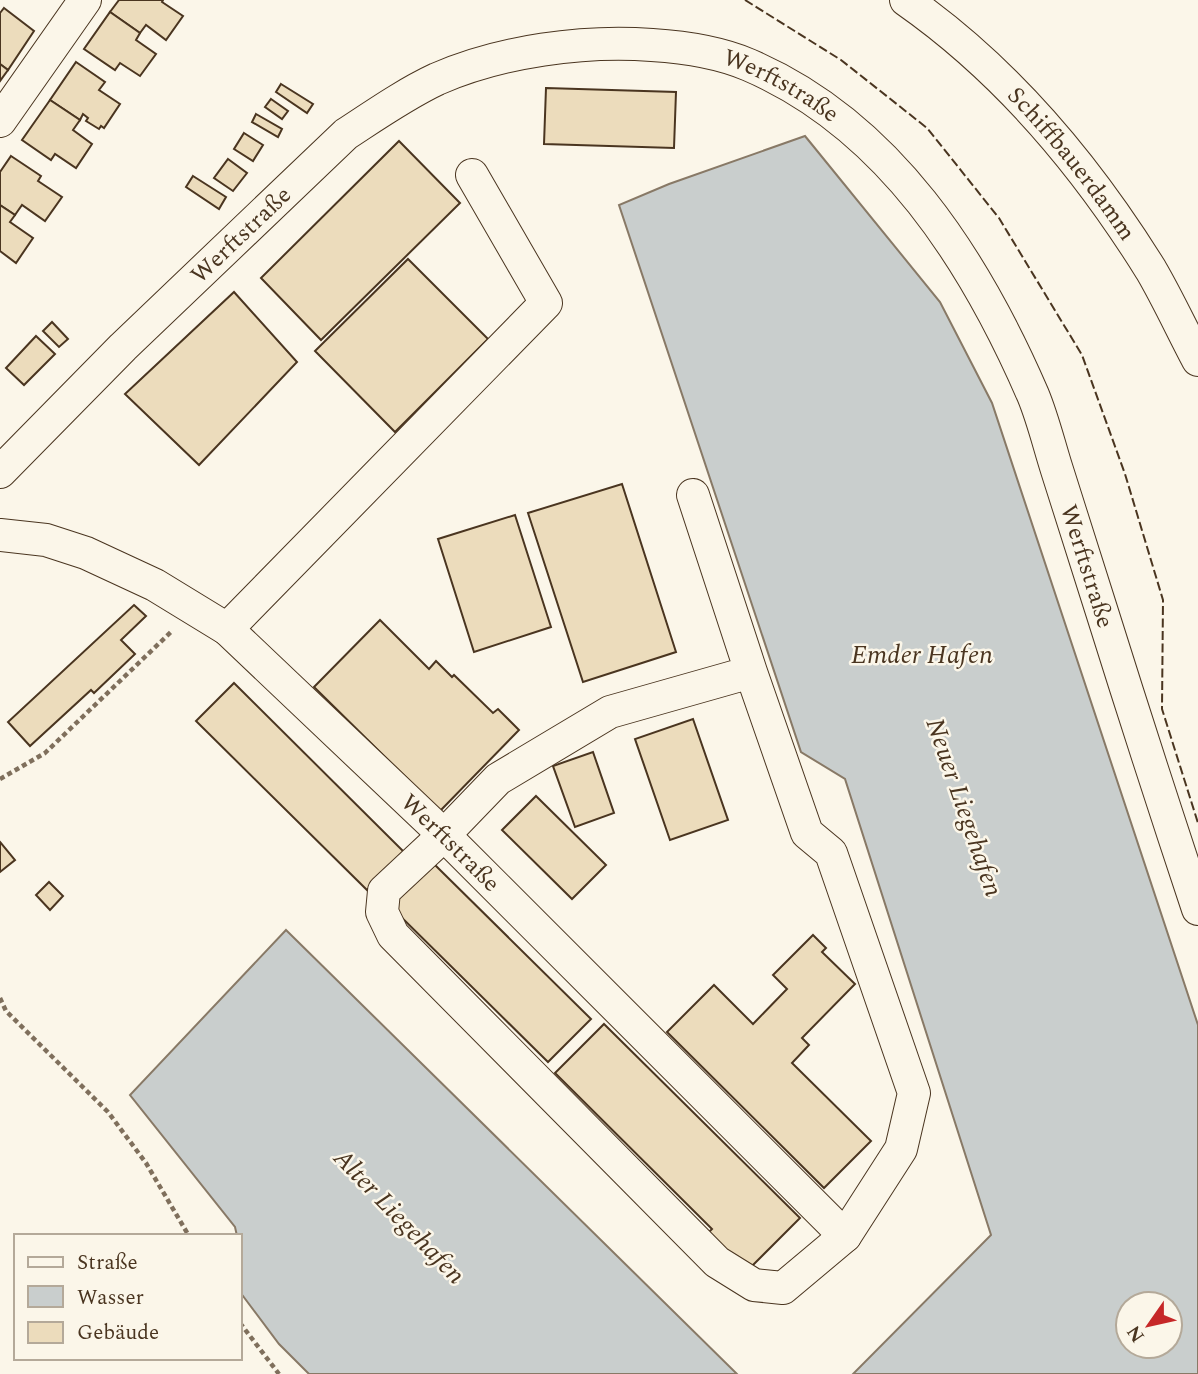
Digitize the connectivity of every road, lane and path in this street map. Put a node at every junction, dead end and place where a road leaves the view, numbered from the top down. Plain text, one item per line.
1 (85, 0) edge
2 (906, 0) edge
3 (0, 121) edge
4 (472, 174) dead end
5 (1198, 360) edge
6 (0, 472) edge
7 (693, 495) dead end
8 (0, 535) edge
9 (194, 609) junction
10 (227, 629) junction
11 (751, 672) junction
12 (0, 779) edge
13 (444, 835) junction
14 (1198, 909) edge
15 (0, 998) edge
16 (188, 1234) edge
17 (845, 1236) junction
18 (242, 1326) edge
19 (279, 1374) edge

1 - 3 street
2 - 5 street, Schiffbauerdamm
4 - 10 street
6 - 14 street, Werftstraße
7 - 11 street
8 - 9 street, Werftstraße
9 - 10 street, Werftstraße
9 - 12 path
10 - 13 street, Werftstraße
11 - 13 street
11 - 17 street
13 - 17 street, Werftstraße
13 - 17 street
15 - 16 path
18 - 19 path

